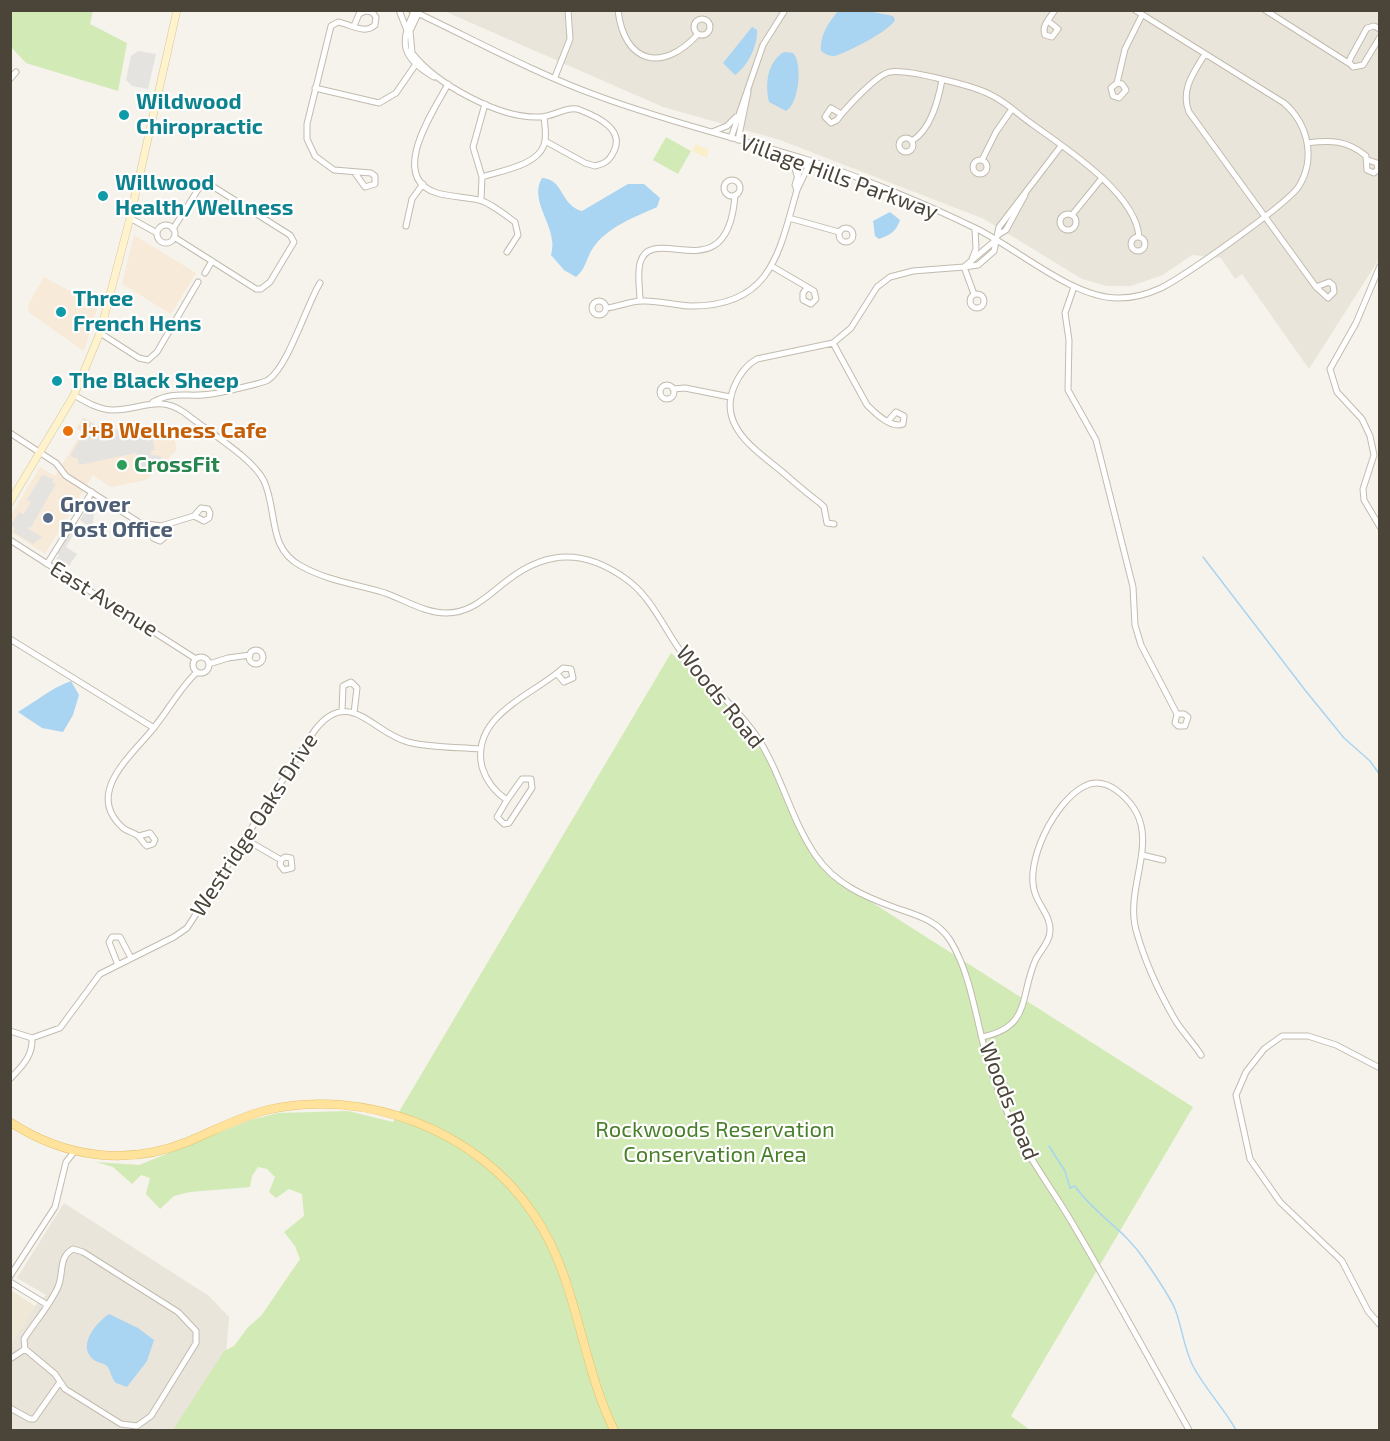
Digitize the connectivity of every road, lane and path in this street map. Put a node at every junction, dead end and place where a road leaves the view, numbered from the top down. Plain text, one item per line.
1 (177, 10) edge
2 (399, 10) edge
3 (568, 10) edge
4 (618, 10) edge
5 (785, 10) edge
6 (1055, 10) edge
7 (1135, 10) edge
8 (1265, 10) edge
9 (414, 12) edge
10 (1142, 15) junction
11 (1048, 21) junction
12 (354, 26) junction
13 (406, 29) junction
14 (1380, 29) edge
15 (698, 34) dead end
16 (1380, 37) edge
17 (1205, 54) junction
18 (418, 64) junction
19 (1350, 64) junction
20 (16, 72) dead end
21 (555, 77) junction
22 (10, 79) edge
23 (942, 80) junction
24 (1117, 83) dead end
25 (448, 84) junction
26 (315, 88) junction
27 (748, 90) junction
28 (485, 104) junction
29 (1012, 110) junction
30 (841, 114) dead end
31 (737, 116) junction
32 (544, 117) junction
33 (712, 132) junction
34 (731, 138) junction
35 (738, 140) junction
36 (545, 141) junction
37 (912, 141) dead end
38 (1307, 143) junction
39 (1061, 146) junction
40 (783, 153) junction
41 (807, 160) junction
42 (982, 160) dead end
43 (1368, 160) dead end
44 (355, 173) dead end
45 (482, 177) junction
46 (1102, 178) junction
47 (796, 182) junction
48 (423, 184) junction
49 (797, 190) junction
50 (735, 195) dead end
51 (481, 200) junction
52 (1072, 215) dead end
53 (1265, 215) junction
54 (130, 218) junction
55 (789, 218) junction
56 (406, 226) dead end
57 (975, 228) junction
58 (173, 229) junction
59 (839, 232) dead end
60 (157, 233) junction
61 (174, 237) junction
62 (998, 237) junction
63 (1139, 237) dead end
64 (507, 252) dead end
65 (971, 260) junction
66 (212, 261) junction
67 (1380, 266) edge
68 (773, 267) junction
69 (964, 267) junction
70 (205, 273) dead end
71 (198, 282) dead end
72 (320, 283) dead end
73 (1074, 287) junction
74 (1316, 287) dead end
75 (810, 289) dead end
76 (974, 294) dead end
77 (640, 301) junction
78 (606, 308) dead end
79 (100, 333) junction
80 (833, 343) junction
81 (673, 389) dead end
82 (74, 395) junction
83 (730, 397) junction
84 (151, 403) junction
85 (888, 421) junction
86 (10, 433) edge
87 (41, 453) junction
88 (92, 492) junction
89 (10, 502) edge
90 (194, 516) dead end
91 (834, 524) dead end
92 (167, 525) junction
93 (150, 526) junction
94 (1380, 527) edge
95 (10, 540) edge
96 (47, 564) junction
97 (10, 639) edge
98 (250, 656) dead end
99 (196, 658) junction
100 (209, 664) junction
101 (197, 672) junction
102 (558, 675) dead end
103 (342, 711) junction
104 (354, 712) junction
105 (1177, 714) dead end
106 (154, 728) junction
107 (482, 749) junction
108 (507, 800) junction
109 (139, 836) dead end
110 (245, 839) junction
111 (1142, 855) junction
112 (281, 860) dead end
113 (1163, 860) dead end
114 (131, 958) junction
115 (118, 965) junction
116 (10, 1031) edge
117 (32, 1038) junction
118 (982, 1038) junction
119 (1201, 1055) dead end
120 (13, 1068) edge
121 (1380, 1068) edge
122 (10, 1079) edge
123 (10, 1122) edge
124 (74, 1152) junction
125 (10, 1276) edge
126 (10, 1282) edge
127 (46, 1304) junction
128 (1380, 1325) edge
129 (25, 1349) junction
130 (10, 1359) edge
131 (60, 1382) junction
132 (10, 1408) edge
133 (614, 1431) edge
134 (1189, 1431) edge

1 - 54 street
2 - 13 street
3 - 21 street
4 - 15 street
5 - 27 street
6 - 11 street
7 - 10 street
8 - 19 street
9 - 13 street
9 - 18 street
9 - 21 street, Village Hills Parkway
10 - 17 street
10 - 24 street
11 - 11 street
12 - 12 street
12 - 26 street
13 - 18 street
14 - 19 street
16 - 19 street
17 - 38 street
17 - 53 street
18 - 25 street
18 - 26 street
20 - 22 street
21 - 33 street, Village Hills Parkway
23 - 29 street
23 - 30 street
23 - 37 street
25 - 28 street
25 - 48 street
26 - 44 street
27 - 31 street
27 - 35 street
28 - 32 street
28 - 45 street
29 - 39 street
29 - 42 street
31 - 33 street
31 - 34 street
32 - 36 street
32 - 36 street
33 - 34 street, Village Hills Parkway
34 - 35 street, Village Hills Parkway
35 - 40 street, Village Hills Parkway
36 - 45 street
38 - 43 street
38 - 53 street, Village Hills Parkway
39 - 46 street
39 - 62 street
40 - 41 street, Village Hills Parkway
40 - 47 street
41 - 47 street
41 - 49 street
41 - 57 street, Village Hills Parkway
45 - 51 street
46 - 52 street
46 - 63 street
47 - 49 street
48 - 51 street
48 - 56 street
49 - 55 street
50 - 77 street
51 - 64 street
53 - 73 street, Village Hills Parkway
53 - 74 street
54 - 60 street
54 - 79 street
55 - 59 street
55 - 68 street
57 - 62 street, Village Hills Parkway
57 - 65 street
58 - 60 street
58 - 61 street
58 - 66 street
60 - 61 street
61 - 66 street
62 - 65 street
62 - 69 street
62 - 73 street, Village Hills Parkway
65 - 69 street
66 - 70 street
67 - 94 street
68 - 75 street
68 - 77 street
69 - 76 street
69 - 80 street
71 - 79 street
72 - 84 street
73 - 105 street
77 - 78 street
79 - 82 street
80 - 83 street
80 - 85 street
81 - 83 street
82 - 84 street, Woods Road
82 - 87 street
83 - 91 street
84 - 118 street, Woods Road
85 - 85 street
86 - 87 street
87 - 88 street
87 - 89 street
88 - 93 street
88 - 96 street
90 - 92 street
92 - 93 street
92 - 93 street
95 - 96 street, East Avenue
96 - 99 street, East Avenue
97 - 106 street
98 - 100 street
99 - 100 street, East Avenue
99 - 101 street
100 - 101 street
101 - 106 street
102 - 107 street
103 - 104 street
103 - 104 street
103 - 110 street, Westridge Oaks Drive
104 - 107 street
106 - 109 street
107 - 108 street
108 - 108 street
110 - 112 street
110 - 114 street, Westridge Oaks Drive
111 - 113 street
111 - 118 street
111 - 119 street
114 - 115 street, Westridge Oaks Drive
114 - 115 street
115 - 117 street, Westridge Oaks Drive
116 - 117 street
117 - 120 street
118 - 134 street, Woods Road
120 - 122 street
121 - 128 street
123 - 124 main road
124 - 125 street
124 - 133 main road
126 - 127 street
127 - 129 street
127 - 131 street
129 - 130 street
129 - 131 street
131 - 132 street

